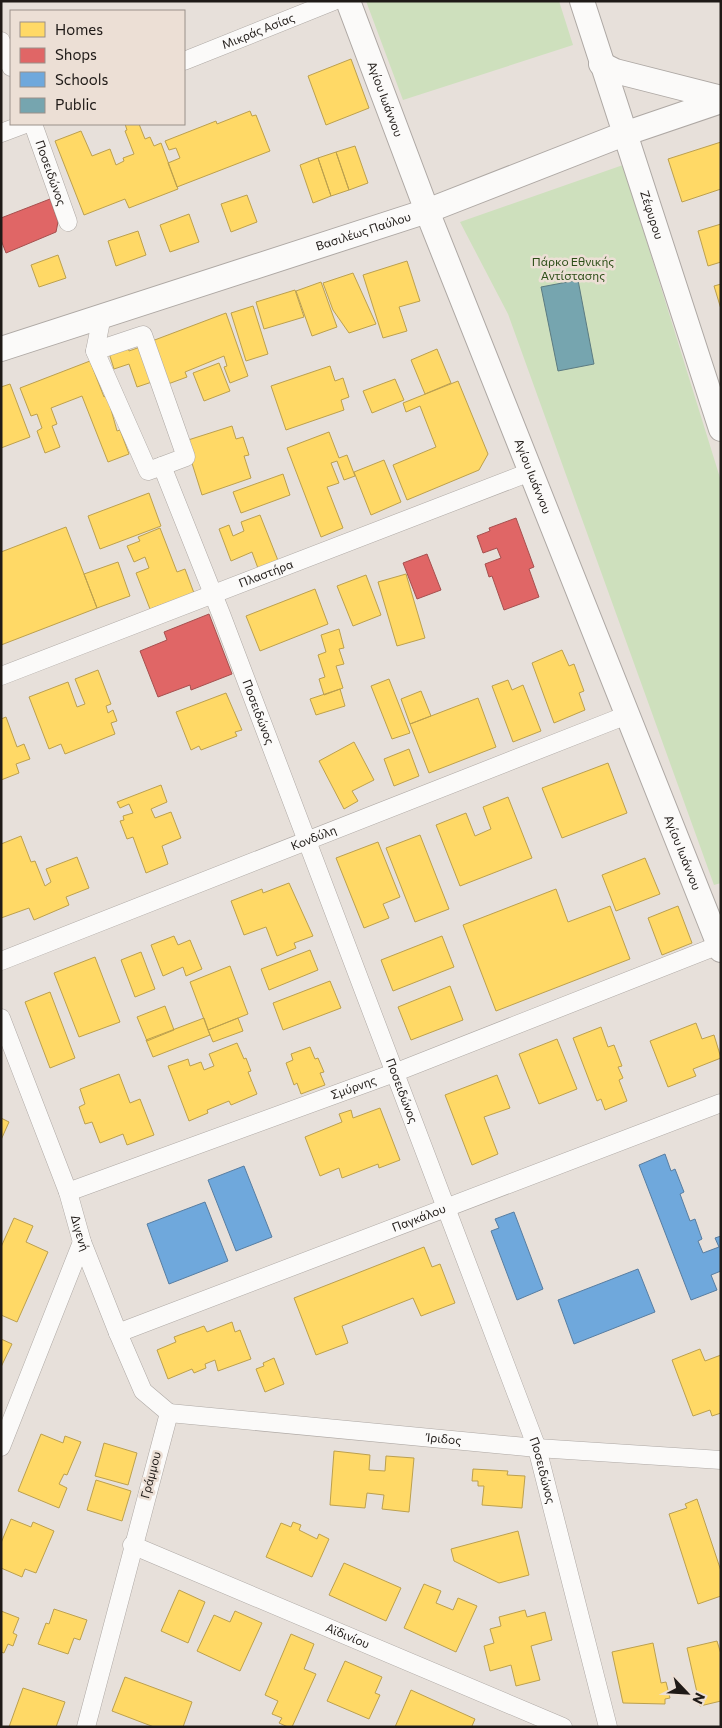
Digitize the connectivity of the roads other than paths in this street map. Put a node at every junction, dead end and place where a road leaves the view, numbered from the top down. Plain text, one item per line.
1 (334, 1) edge
2 (348, 1) edge
3 (582, 1) edge
4 (1, 42) edge
5 (185, 61) edge
6 (10, 64) edge
7 (601, 64) junction
8 (721, 100) edge
9 (22, 125) edge
10 (33, 125) edge
11 (1, 133) edge
12 (624, 134) junction
13 (427, 211) junction
14 (68, 222) dead end
15 (102, 316) junction
16 (1, 349) edge
17 (95, 351) junction
18 (721, 429) edge
19 (162, 466) junction
20 (530, 472) junction
21 (213, 594) junction
22 (1, 676) edge
23 (627, 715) junction
24 (306, 840) junction
25 (713, 907) edge
26 (720, 948) edge
27 (1, 961) edge
28 (2, 1022) edge
29 (394, 1073) junction
30 (721, 1103) edge
31 (68, 1192) junction
32 (446, 1208) junction
33 (82, 1242) junction
34 (118, 1333) junction
35 (169, 1413) junction
36 (5, 1424) edge
37 (1, 1447) edge
38 (537, 1448) junction
39 (721, 1460) edge
40 (132, 1545) junction
41 (86, 1727) edge
42 (563, 1727) edge
43 (608, 1727) edge

1 - 5 street, Μικράς Ασίας
2 - 13 street, Αγίου Ιωάννου
3 - 7 street, Ζέφυρου
4 - 6 street
7 - 8 street
7 - 12 street, Ζέφυρου
8 - 12 street, Βασιλέως Παύλου
9 - 11 street
10 - 14 street, Ποσειδώνος
12 - 13 street, Βασιλέως Παύλου
12 - 18 street, Ζέφυρου
13 - 15 street, Βασιλέως Παύλου
13 - 20 street, Αγίου Ιωάννου
15 - 16 street, Βασιλέως Παύλου
15 - 17 street
17 - 19 street
17 - 19 street
19 - 21 street, Ποσειδώνος
20 - 21 street, Πλαστήρα
20 - 23 street, Αγίου Ιωάννου
21 - 22 street, Πλαστήρα
21 - 24 street, Ποσειδώνος
23 - 24 street, Κονδύλη
23 - 25 street, Αγίου Ιωάννου
24 - 27 street, Κονδύλη
24 - 29 street, Ποσειδώνος
25 - 26 street, Αγίου Ιωάννου
26 - 29 street, Σμύρνης
28 - 31 street, Διγενή
29 - 31 street, Σμύρνης
29 - 32 street, Ποσειδώνος
30 - 32 street, Παγκάλου
31 - 33 street, Διγενή
32 - 34 street, Παγκάλου
32 - 38 street, Ποσειδώνος
33 - 34 street
33 - 36 street, Διγενή
34 - 35 street
35 - 38 street, Ίριδος
35 - 40 street, Γράμμου
36 - 37 street, Διγενή
38 - 39 street, Ίριδος
38 - 43 street, Ποσειδώνος
40 - 41 street, Γράμμου
40 - 42 street, Αϊδινίου

